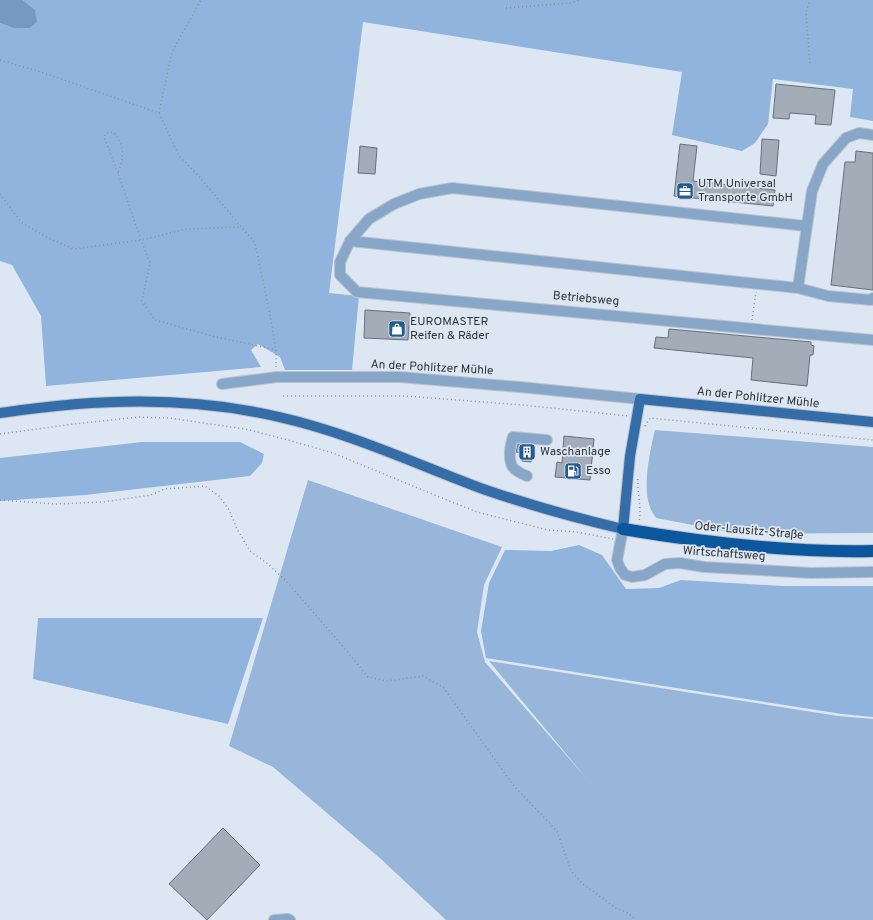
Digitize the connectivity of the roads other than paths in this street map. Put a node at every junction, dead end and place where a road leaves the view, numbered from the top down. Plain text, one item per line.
1 (873, 135) edge
2 (806, 226) junction
3 (350, 241) junction
4 (798, 288) junction
5 (873, 298) edge
6 (873, 340) edge
7 (222, 384) dead end
8 (640, 399) junction
9 (0, 413) edge
10 (873, 422) edge
11 (547, 440) dead end
12 (527, 476) dead end
13 (622, 534) junction
14 (873, 551) edge
15 (873, 572) edge
16 (289, 919) edge
17 (274, 920) edge

1 - 2 street
2 - 3 street, Betriebsweg
2 - 4 street
3 - 4 street
3 - 6 street, Betriebsweg
4 - 5 street
7 - 8 street, An der Pohlitzer Mühle
8 - 10 main road, An der Pohlitzer Mühle
8 - 13 main road
9 - 13 main road
11 - 12 street
13 - 14 highway, Oder-Lausitz-Straße
13 - 15 street, Wirtschaftsweg
16 - 17 street

